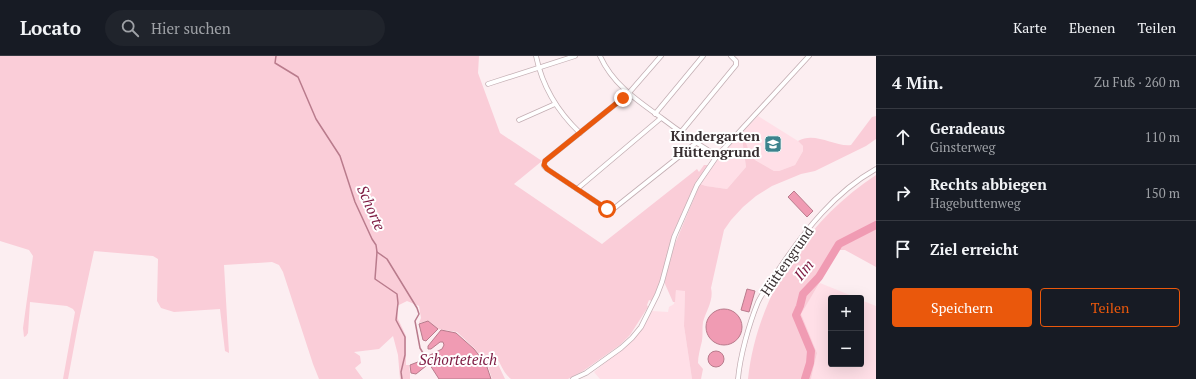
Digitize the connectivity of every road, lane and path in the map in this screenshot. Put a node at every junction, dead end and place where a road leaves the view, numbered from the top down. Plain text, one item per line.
1 (536, 56) edge
2 (575, 56) edge
3 (600, 56) edge
4 (661, 56) edge
5 (703, 56) edge
6 (731, 56) edge
7 (809, 56) edge
8 (539, 68) junction
9 (488, 84) dead end
10 (628, 94) junction
11 (555, 104) junction
12 (656, 114) junction
13 (661, 118) junction
14 (519, 120) dead end
15 (681, 132) junction
16 (580, 133) junction
17 (696, 142) junction
18 (717, 156) junction
19 (876, 169) edge
20 (577, 188) junction
21 (573, 379) edge
22 (738, 379) edge

1 - 8 street
2 - 8 street
3 - 10 street
4 - 10 street
5 - 12 street
6 - 15 street
7 - 18 street
8 - 9 street
8 - 11 street
10 - 12 street
10 - 16 street
11 - 14 street
11 - 16 street
12 - 13 street
13 - 15 street
13 - 20 street
15 - 17 street
16 - 20 street
17 - 18 street
17 - 20 street
18 - 21 street
19 - 22 street, Hüttengrund

